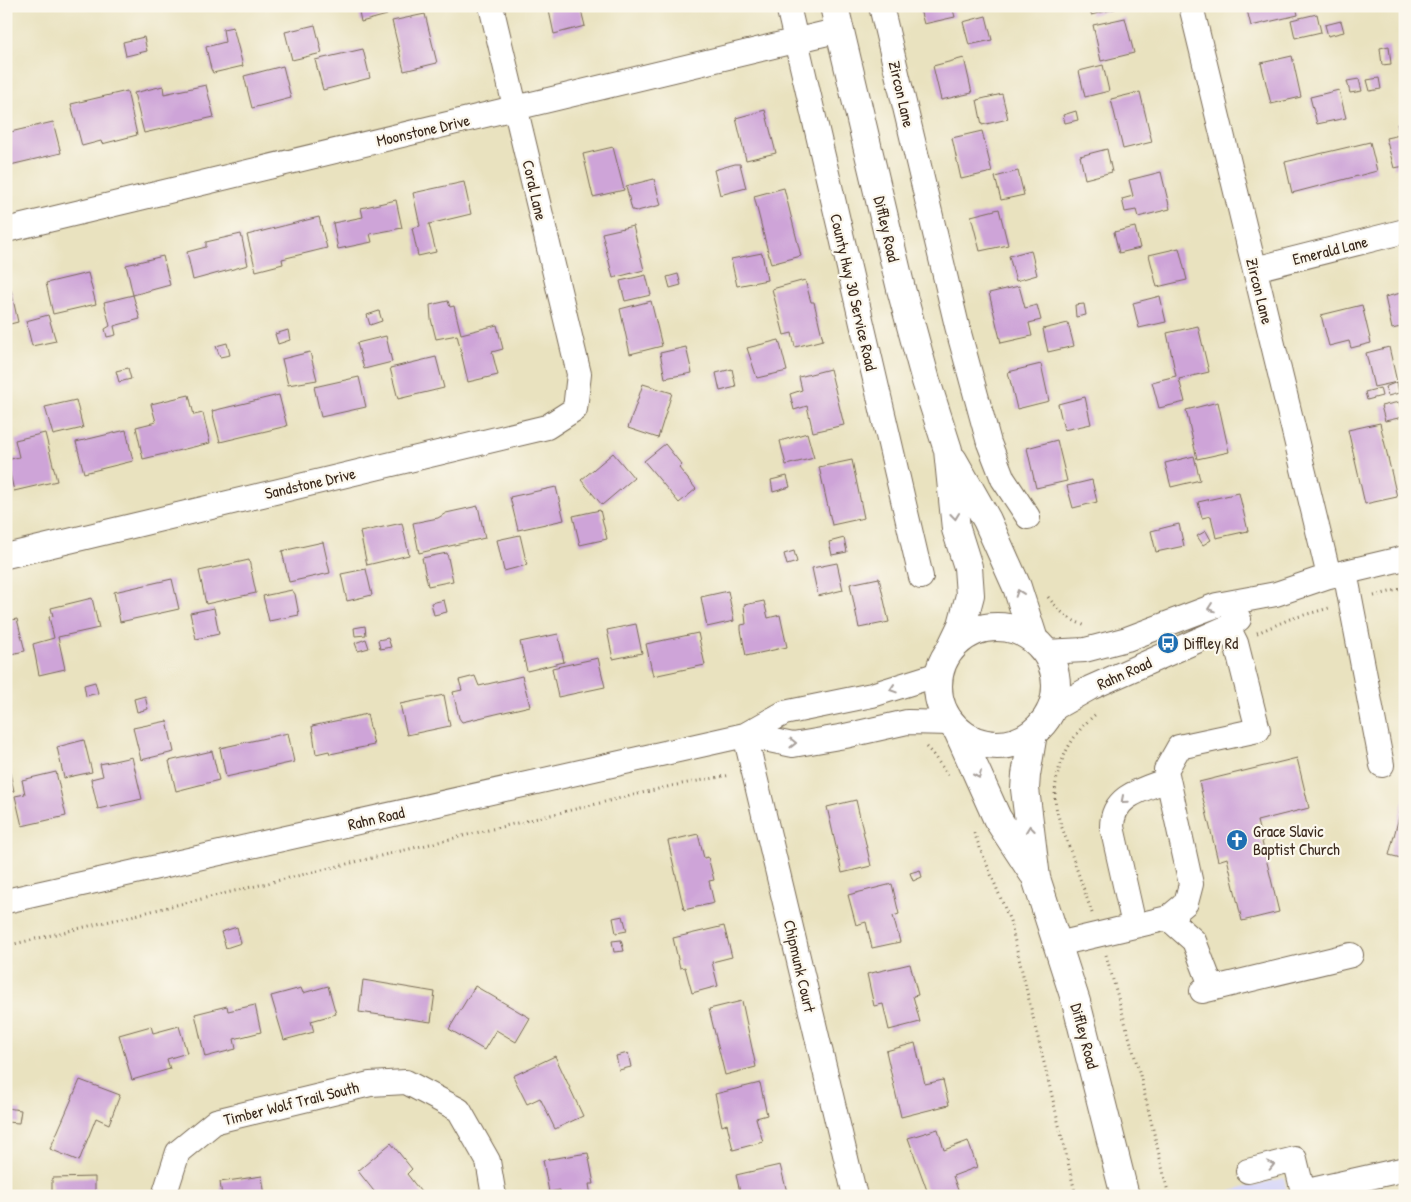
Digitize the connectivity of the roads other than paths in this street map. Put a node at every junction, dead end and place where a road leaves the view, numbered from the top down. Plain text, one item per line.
1 (491, 6) edge
2 (788, 6) edge
3 (881, 6) edge
4 (1191, 6) edge
5 (837, 18) edge
6 (796, 42) junction
7 (515, 108) junction
8 (6, 230) edge
9 (1405, 232) edge
10 (1255, 269) junction
11 (578, 374) joint
12 (948, 450) junction
13 (1028, 517) dead end
14 (6, 556) edge
15 (1405, 558) edge
16 (1337, 574) junction
17 (921, 578) dead end
18 (1276, 594) junction
19 (1228, 627) junction
20 (1040, 646) junction
21 (944, 662) junction
22 (1051, 710) junction
23 (954, 727) junction
24 (1033, 733) junction
25 (745, 735) junction
26 (1382, 765) dead end
27 (1168, 780) junction
28 (1036, 878) junction
29 (6, 901) edge
30 (1168, 918) junction
31 (1134, 925) junction
32 (1058, 944) junction
33 (1351, 955) dead end
34 (1248, 1170) dead end
35 (1402, 1170) dead end
36 (164, 1196) edge
37 (494, 1196) edge
38 (855, 1196) edge
39 (1125, 1196) edge

1 - 7 street, Coral Lane
2 - 6 street, County Hwy 30 Service Road
3 - 13 street, Zircon Lane
4 - 10 street, Zircon Lane
5 - 6 street, Moonstone Drive
5 - 12 main road, Diffley Road
6 - 7 street, Moonstone Drive
6 - 17 street, County Hwy 30 Service Road
7 - 8 street, Moonstone Drive
7 - 11 street, Coral Lane
9 - 10 street, Emerald Lane
10 - 16 street, Zircon Lane
11 - 14 street, Sandstone Drive
20 -> 12 main road, Diffley Road
12 -> 21 main road, Diffley Road
15 - 16 street, Rahn Road
16 - 18 street, Rahn Road
16 - 26 street, Zircon Lane
18 - 19 street, Rahn Road
18 -> 20 street, Rahn Road
19 - 22 street, Rahn Road
19 - 27 street
20 - 21 main road
20 - 22 main road
21 - 23 main road
21 -> 25 street, Rahn Road
22 - 24 main road
23 - 24 main road
25 -> 23 street, Rahn Road
23 -> 28 main road, Diffley Road
28 -> 24 main road, Diffley Road
25 - 29 street, Rahn Road
25 - 38 street, Chipmunk Court
27 - 30 street
27 -> 31 street
28 - 32 main road, Diffley Road
30 - 31 street
30 - 33 street
31 - 32 street
32 - 39 main road, Diffley Road
34 -> 35 street
36 - 37 street, Timber Wolf Trail South

